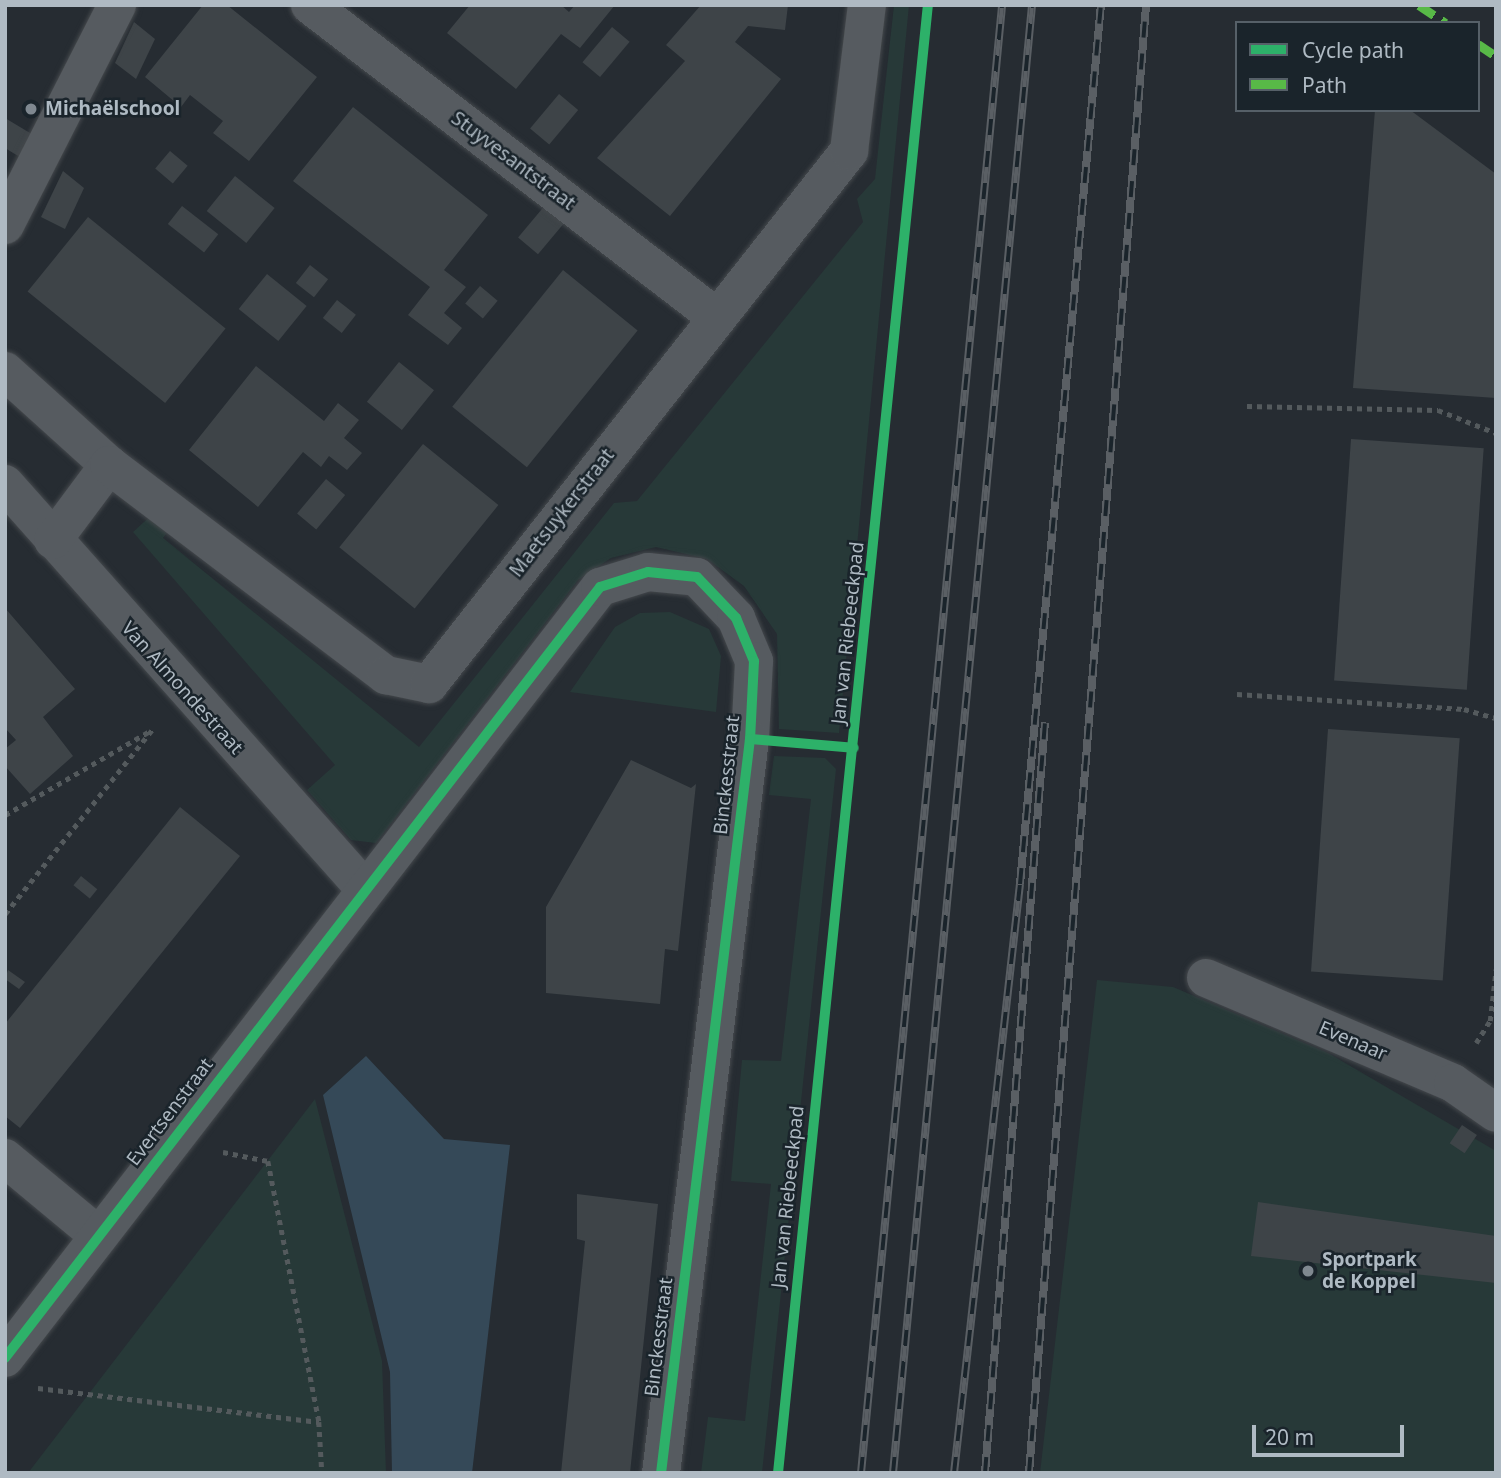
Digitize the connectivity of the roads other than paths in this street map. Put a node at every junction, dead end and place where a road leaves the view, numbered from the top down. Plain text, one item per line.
1 (117, 5) edge
2 (310, 5) edge
3 (867, 5) edge
4 (5, 225) edge
5 (715, 316) junction
6 (5, 372) edge
7 (109, 465) junction
8 (5, 484) edge
9 (54, 540) junction
10 (363, 887) junction
11 (1206, 978) dead end
12 (1496, 1113) edge
13 (5, 1158) edge
14 (99, 1236) junction
15 (5, 1358) edge
16 (661, 1473) edge

1 - 4 street
2 - 5 street, Stuyvesantstraat
3 - 5 street, Maetsuykerstraat
5 - 7 street, Maetsuykerstraat
6 - 7 street, Maetsuykerstraat
7 - 9 street
8 - 9 street, Van Almondestraat
9 - 10 street, Van Almondestraat
10 - 14 street, Evertsenstraat
10 - 16 street, Binckesstraat
11 - 12 street, Evenaar
13 - 14 street
14 - 15 street, Evertsenstraat

